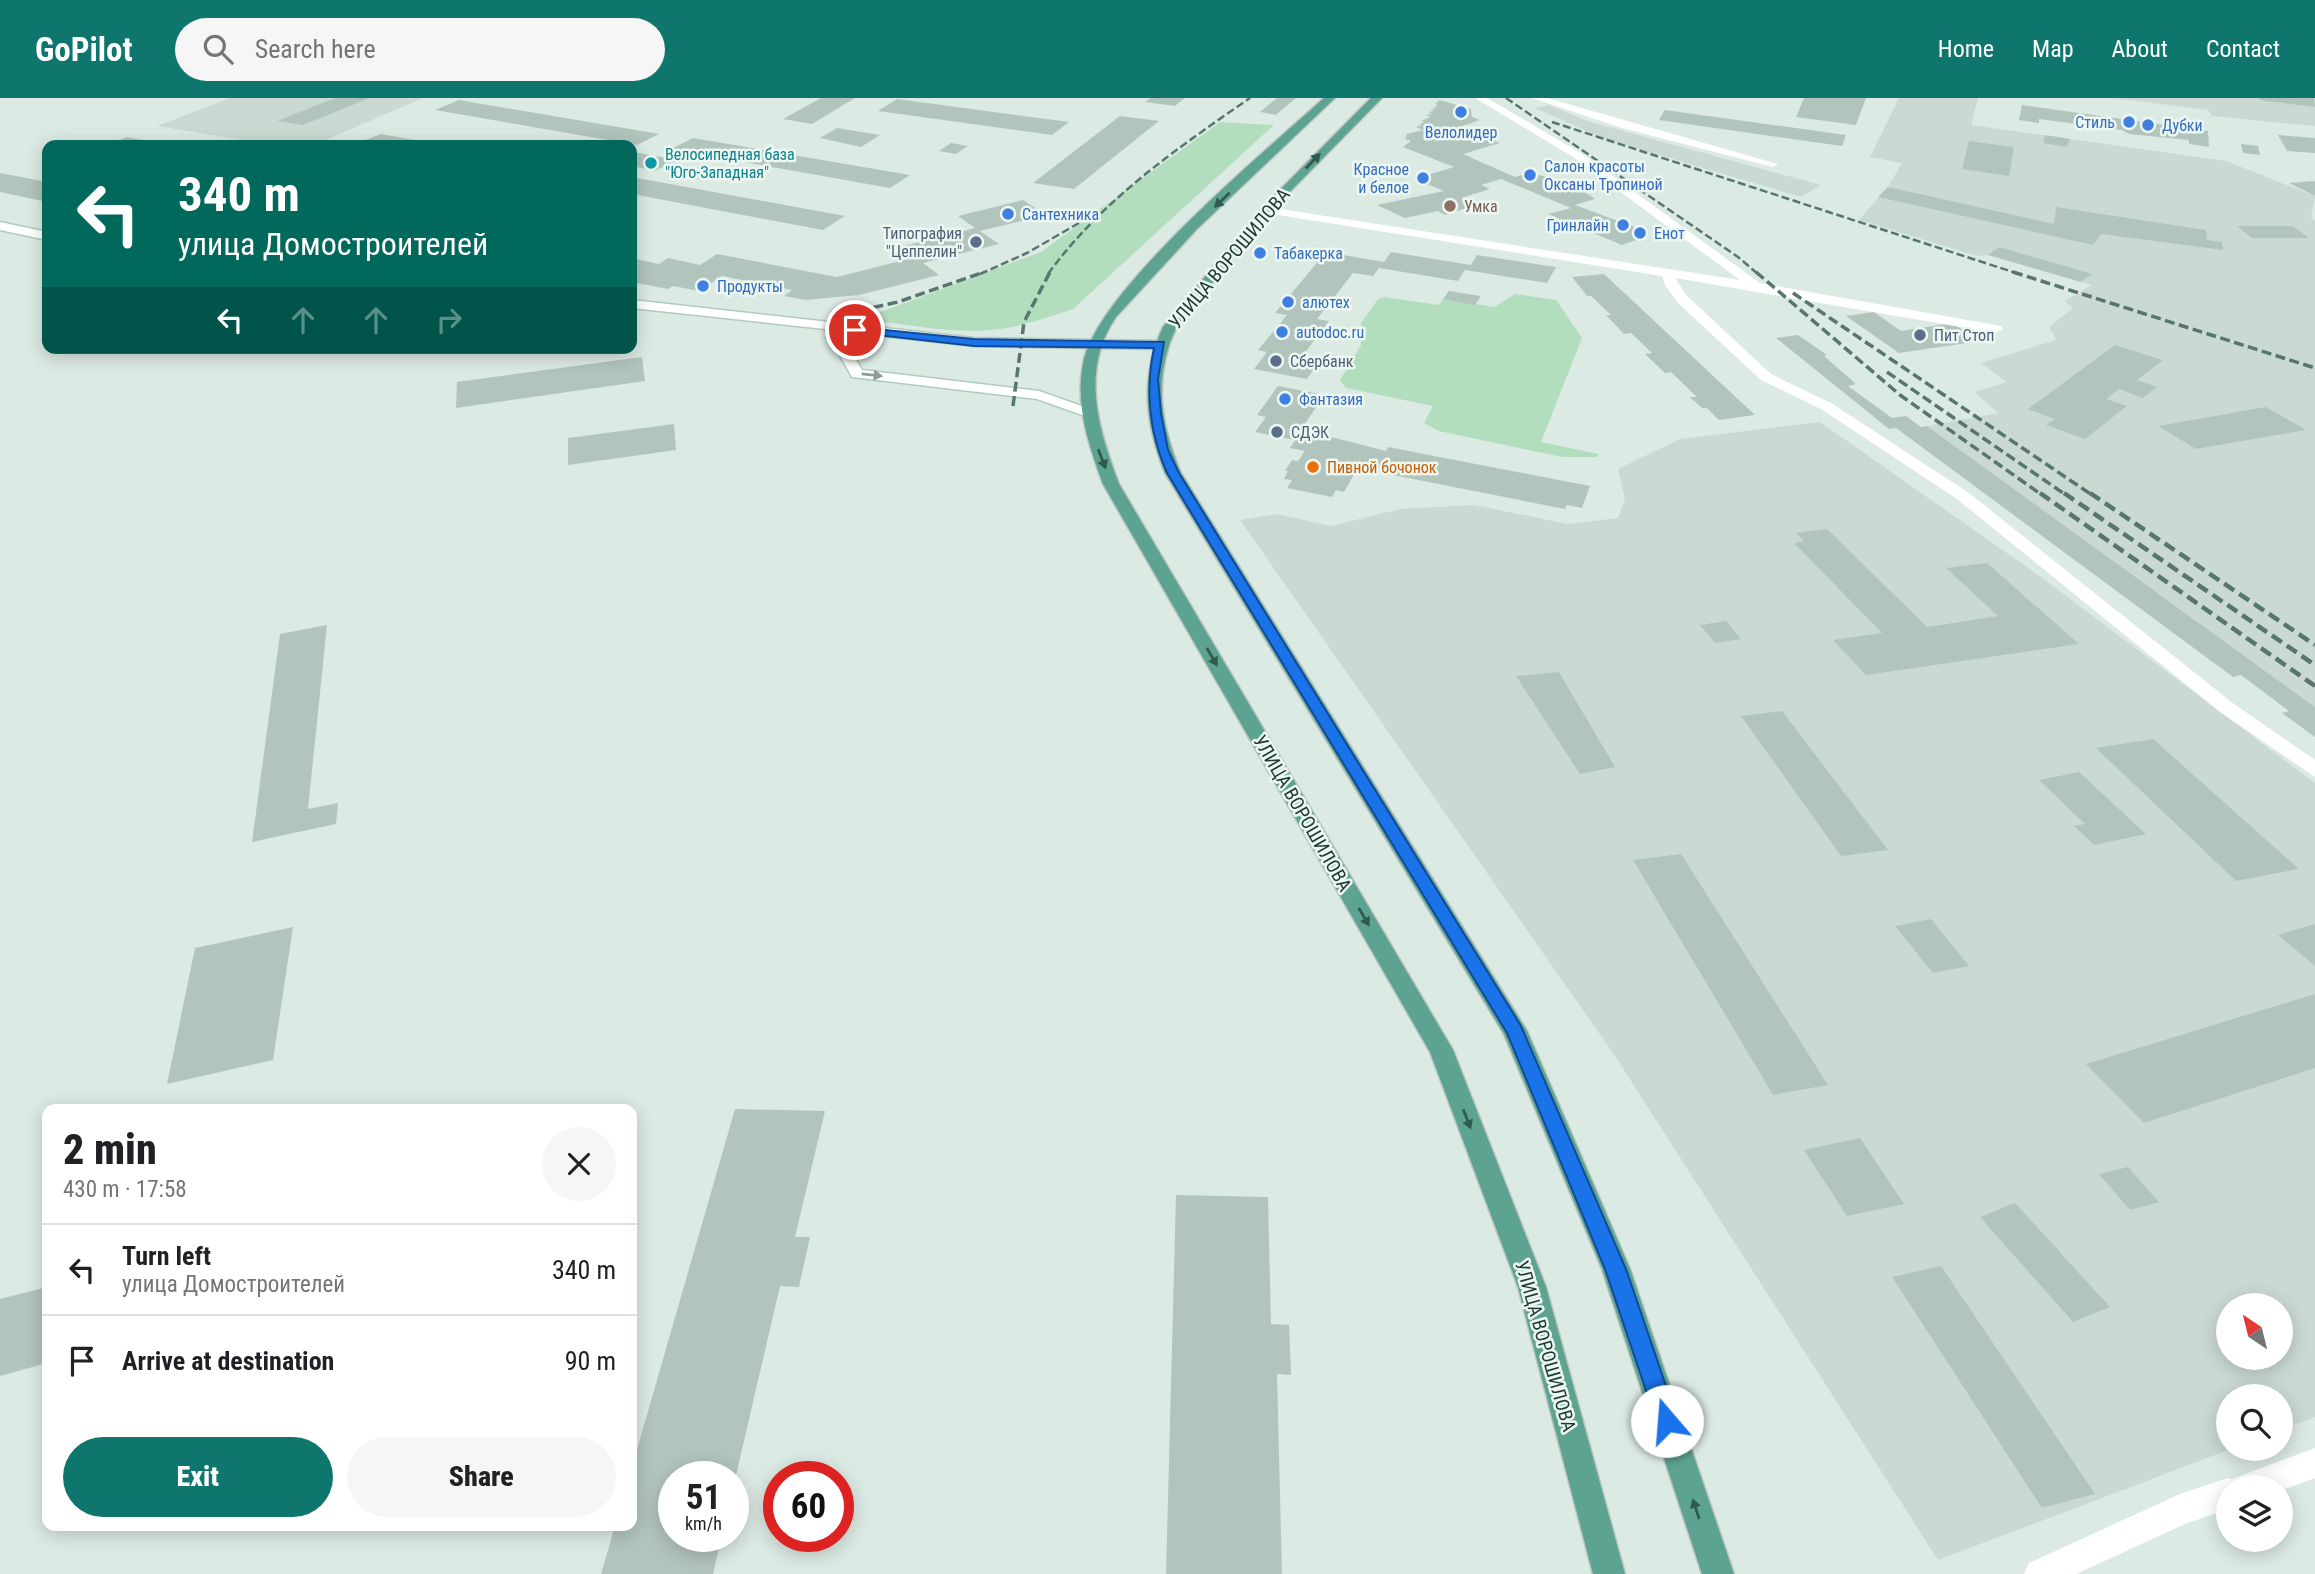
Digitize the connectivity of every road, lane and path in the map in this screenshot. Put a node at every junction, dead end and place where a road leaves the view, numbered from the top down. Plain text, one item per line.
1 (1330, 98) edge
2 (1377, 98) edge
3 (1481, 98) edge
4 (1537, 98) edge
5 (1773, 164) dead end
6 (1266, 210) junction
7 (0, 226) edge
8 (42, 235) edge
9 (1668, 273) junction
10 (1756, 286) junction
11 (637, 305) edge
12 (831, 328) junction
13 (1996, 329) dead end
14 (1095, 344) junction
15 (1160, 345) junction
16 (1088, 413) junction
17 (2315, 769) edge
18 (2315, 1463) edge
19 (2281, 1475) edge
20 (2216, 1497) edge
21 (1609, 1574) edge
22 (1718, 1574) edge
23 (2040, 1574) edge

1 -> 14 main road, УЛИЦА ВОРОШИЛОВА
6 -> 2 main road, УЛИЦА ВОРОШИЛОВА
3 - 10 street
4 - 5 street
6 - 9 street
6 - 15 main road, УЛИЦА ВОРОШИЛОВА
7 - 8 street
9 - 10 street
9 - 17 street
10 - 13 street
11 - 12 street
12 - 14 street
12 -> 16 street
14 - 15 street
14 - 16 main road, УЛИЦА ВОРОШИЛОВА
22 -> 15 main road, УЛИЦА ВОРОШИЛОВА
16 -> 21 main road, УЛИЦА ВОРОШИЛОВА
18 - 19 street
20 - 23 street

